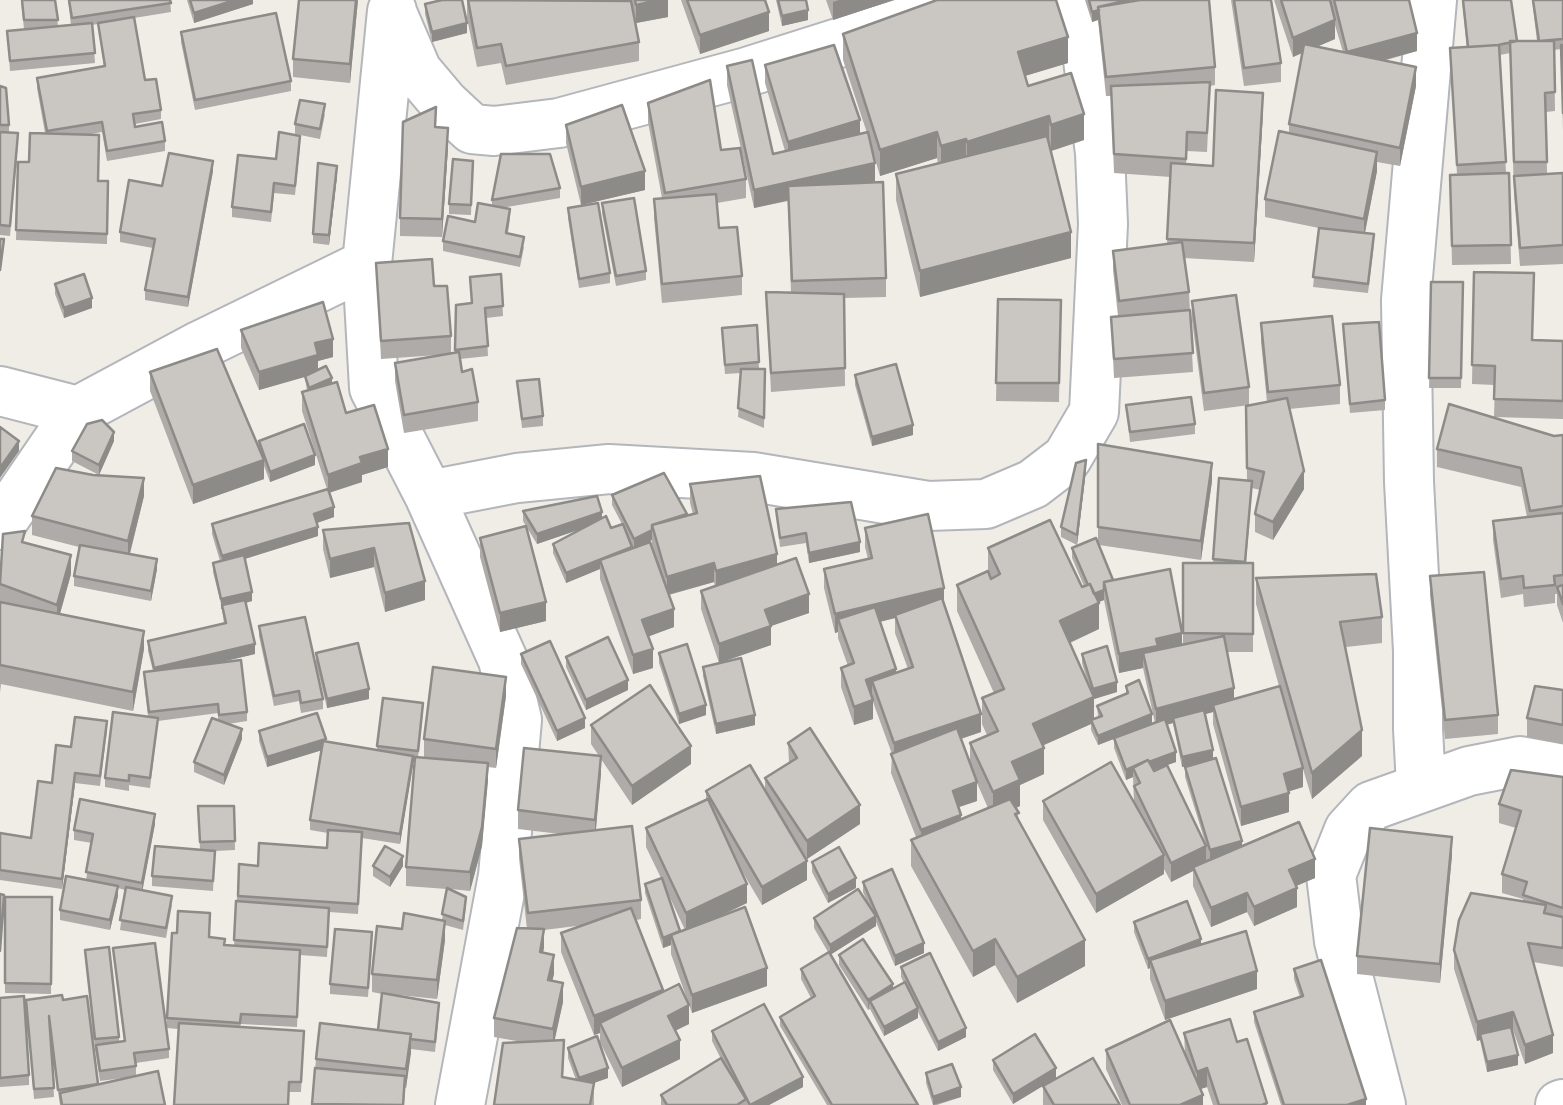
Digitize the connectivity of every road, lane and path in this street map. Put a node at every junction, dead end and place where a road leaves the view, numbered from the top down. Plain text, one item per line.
1 (974, 0) edge
2 (1072, 0) edge
3 (1432, 0) edge
4 (392, 6) edge
5 (366, 264) junction
6 (0, 391) edge
7 (78, 412) junction
8 (428, 495) junction
9 (0, 525) edge
10 (1563, 769) edge
11 (1421, 786) junction
12 (460, 1105) edge
13 (1381, 1105) edge

1 - 4 street
2 - 8 street
3 - 11 street
4 - 5 street
5 - 7 street
5 - 8 street
6 - 7 street
7 - 9 street
8 - 12 street
10 - 11 street
11 - 13 street

